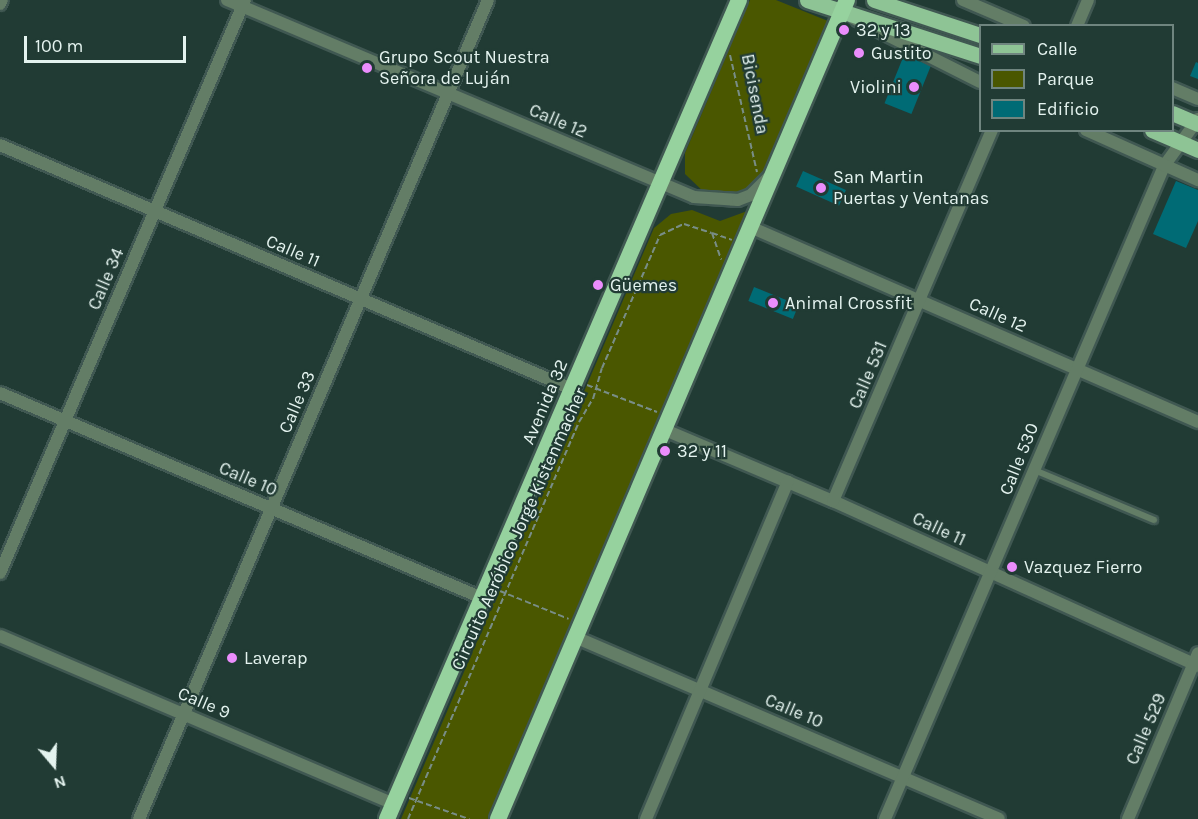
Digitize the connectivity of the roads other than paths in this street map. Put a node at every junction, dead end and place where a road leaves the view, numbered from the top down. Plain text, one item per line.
1 (227, 0) edge
2 (488, 0) edge
3 (739, 0) edge
4 (807, 0) edge
5 (874, 0) edge
6 (963, 0) edge
7 (1088, 0) edge
8 (243, 3) edge
9 (844, 5) edge
10 (1019, 24) edge
11 (1078, 24) edge
12 (979, 34) edge
13 (979, 55) edge
14 (979, 81) edge
15 (1174, 88) edge
16 (448, 94) junction
17 (1198, 99) edge
18 (1174, 113) edge
19 (1197, 122) edge
20 (991, 132) edge
21 (1090, 132) edge
22 (1156, 132) edge
23 (1180, 143) junction
24 (0, 146) edge
25 (1198, 150) edge
26 (1164, 166) junction
27 (773, 172) junction
28 (1198, 180) edge
29 (659, 184) junction
30 (154, 211) junction
31 (750, 227) junction
32 (361, 299) junction
33 (920, 300) junction
34 (1076, 369) junction
35 (574, 384) junction
36 (0, 393) edge
37 (661, 417) junction
38 (65, 421) junction
39 (1198, 422) edge
40 (1034, 470) junction
41 (788, 482) junction
42 (833, 501) junction
43 (271, 508) junction
44 (1154, 520) dead end
45 (0, 573) edge
46 (991, 573) junction
47 (485, 592) junction
48 (570, 633) junction
49 (0, 636) edge
50 (1196, 661) edge
51 (702, 691) junction
52 (184, 714) junction
53 (902, 777) junction
54 (393, 806) edge
55 (139, 819) edge
56 (498, 819) edge
57 (646, 819) edge
58 (885, 819) edge
59 (999, 819) edge
60 (1128, 819) edge

1 - 8 street, Calle 12
2 - 16 street, Calle 33
3 - 29 highway, Avenida 32
4 - 9 main road
5 - 12 main road
6 - 10 street
7 - 11 street
8 - 16 street, Calle 12
8 - 30 street, Calle 34
9 - 13 main road
9 - 14 street
9 - 27 highway
15 - 17 street
16 - 29 street, Calle 12
16 - 32 street, Calle 33
18 - 19 main road
19 - 23 street, Calle 530
20 - 33 street, Calle 531
21 - 26 street
22 - 23 main road
23 - 25 main road
23 - 26 street, Calle 530
24 - 30 street, Calle 11
26 - 28 street
26 - 34 street, Calle 530
27 - 29 street, Calle 12
27 - 31 highway
29 - 35 highway, Avenida 32
30 - 32 street, Calle 11
30 - 38 street, Calle 34
31 - 33 street, Calle 12
31 - 37 highway
32 - 35 street, Calle 11
32 - 43 street, Calle 33
33 - 34 street, Calle 12
33 - 42 street, Calle 531
34 - 39 street, Calle 12
34 - 40 street, Calle 530
35 - 47 highway, Avenida 32
36 - 38 street, Calle 10
37 - 41 street, Calle 11
37 - 48 highway
38 - 43 street, Calle 10
38 - 45 street, Calle 34
40 - 44 lane
40 - 46 street, Calle 530
41 - 42 street, Calle 11
41 - 51 street
42 - 46 street, Calle 11
43 - 47 street, Calle 10
43 - 52 street, Calle 33
46 - 50 street, Calle 11
46 - 53 street, Calle 530
47 - 54 highway, Avenida 32
48 - 51 street, Calle 10
48 - 56 highway
49 - 52 street, Calle 9
50 - 60 street, Calle 529
51 - 53 street, Calle 10
51 - 57 street
52 - 54 street, Calle 9
52 - 55 street, Calle 33
53 - 58 street, Calle 530
53 - 59 street, Calle 10

